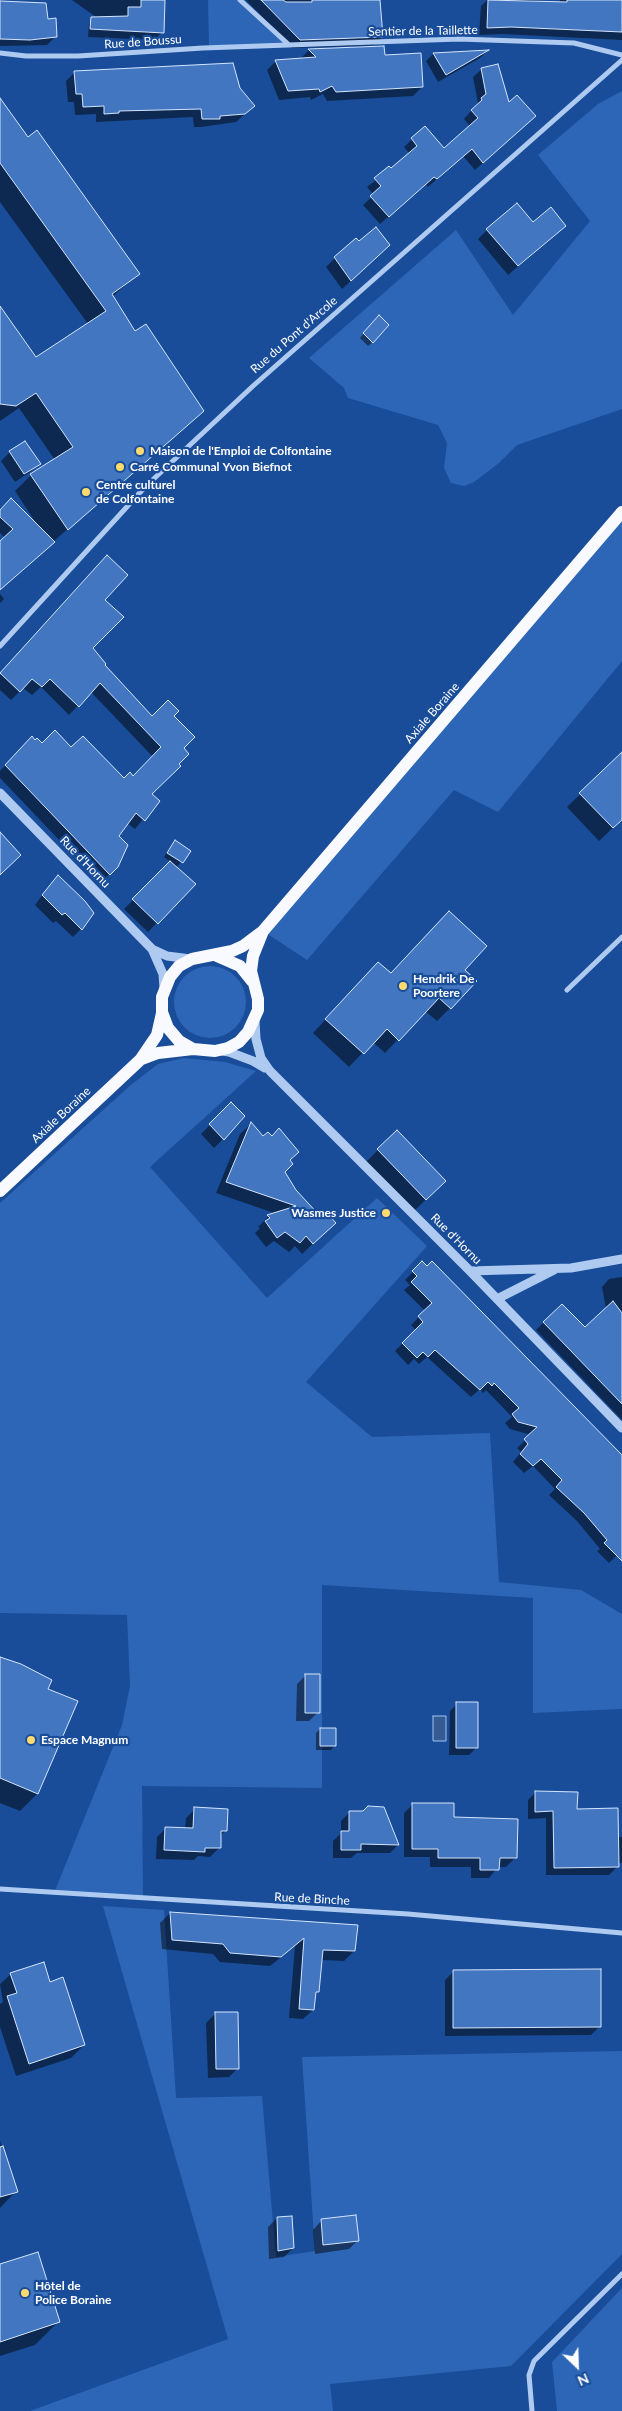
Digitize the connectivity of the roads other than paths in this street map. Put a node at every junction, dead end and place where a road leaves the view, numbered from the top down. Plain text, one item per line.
1 (240, 0) edge
2 (288, 45) junction
3 (0, 54) edge
4 (622, 55) edge
5 (622, 60) edge
6 (622, 512) edge
7 (0, 646) edge
8 (0, 793) edge
9 (263, 931) junction
10 (622, 937) edge
11 (152, 949) junction
12 (216, 956) junction
13 (192, 959) junction
14 (256, 988) junction
15 (164, 990) junction
16 (567, 990) dead end
17 (162, 1012) junction
18 (255, 1021) junction
19 (194, 1049) junction
20 (215, 1051) junction
21 (140, 1060) junction
22 (270, 1071) junction
23 (0, 1191) edge
24 (622, 1259) edge
25 (557, 1269) junction
26 (470, 1271) junction
27 (497, 1299) junction
28 (622, 1428) edge
29 (0, 1889) edge
30 (622, 1932) edge
31 (622, 2274) edge
32 (532, 2411) edge

1 - 2 street
2 - 3 street, Rue de Boussu
2 - 4 street, Sentier de la Taillette
5 - 7 street, Rue du Pont d'Arcole
6 - 9 main road, Axiale Boraine
8 - 11 street, Rue d'Hornu
9 - 12 main road, Axiale Boraine
9 - 14 main road, Axiale Boraine
10 - 16 street
11 - 13 street
11 - 15 street
12 - 13 main road, Axiale Boraine
12 - 14 main road, Axiale Boraine
13 - 15 main road
14 - 18 main road, Axiale Boraine
15 - 17 main road
17 - 19 main road
17 - 21 main road
18 - 20 main road
18 - 22 street
19 - 20 main road
19 - 21 main road
20 - 22 street
21 - 23 main road, Axiale Boraine
22 - 26 street, Rue d'Hornu
24 - 25 street
25 - 26 street
25 - 27 street
26 - 27 street, Rue d'Hornu
27 - 28 street, Rue d'Hornu
29 - 30 street, Rue de Binche
31 - 32 street

